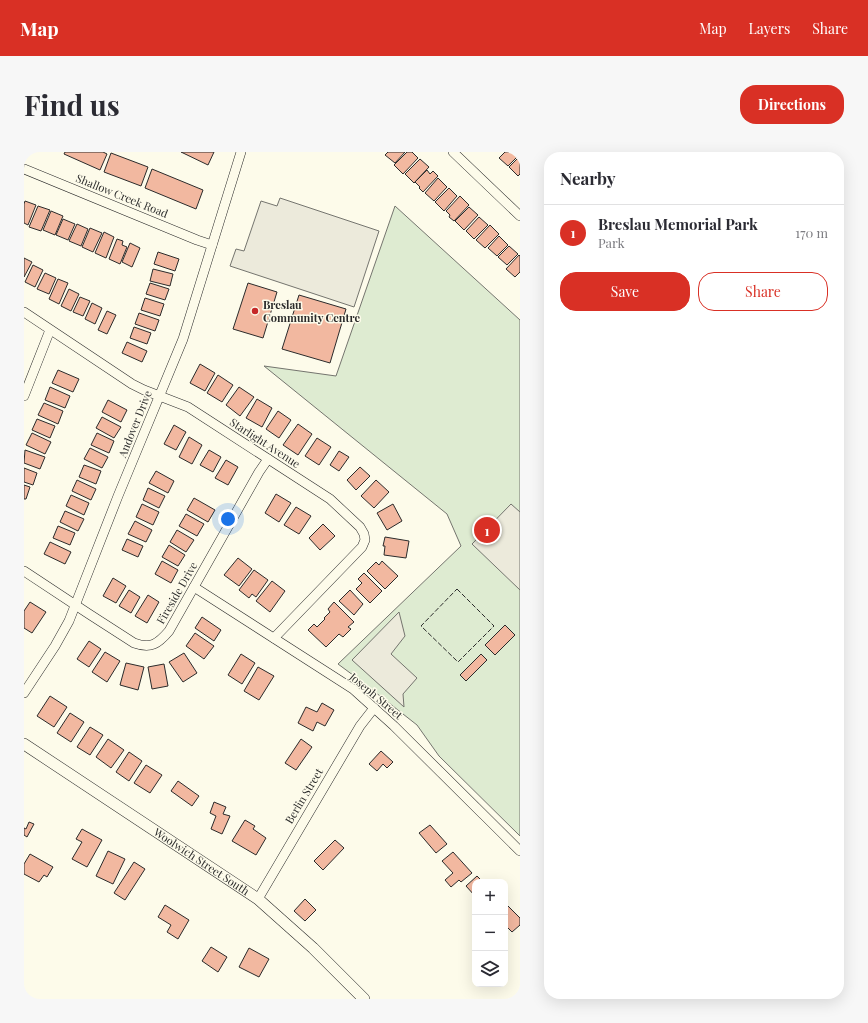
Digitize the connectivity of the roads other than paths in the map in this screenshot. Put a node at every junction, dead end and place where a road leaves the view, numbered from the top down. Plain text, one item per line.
1 (241, 152) edge
2 (453, 152) edge
3 (24, 169) edge
4 (520, 216) edge
5 (212, 245) junction
6 (24, 312) edge
7 (50, 330) junction
8 (160, 395) junction
9 (24, 396) edge
10 (268, 459) junction
11 (24, 571) edge
12 (194, 587) junction
13 (75, 605) junction
14 (274, 638) junction
15 (24, 692) edge
16 (374, 708) junction
17 (24, 744) edge
18 (520, 851) edge
19 (258, 899) junction
20 (364, 999) edge

1 - 5 street, Andover Drive
2 - 4 street
3 - 5 street, Shallow Creek Road
5 - 8 street, Andover Drive
6 - 7 street, Starlight Avenue
7 - 8 street, Starlight Avenue
7 - 9 street
8 - 10 street, Starlight Avenue
8 - 13 street, Andover Drive
10 - 12 street, Fireside Drive
10 - 14 street, Starlight Avenue
11 - 13 street, Fireside Drive
12 - 13 street, Fireside Drive
12 - 14 street, Joseph Street
13 - 15 street, Andover Drive
14 - 16 street, Joseph Street
16 - 18 street, Joseph Street
16 - 19 street, Berlin Street
17 - 19 street, Woolwich Street South
19 - 20 street, Woolwich Street South

